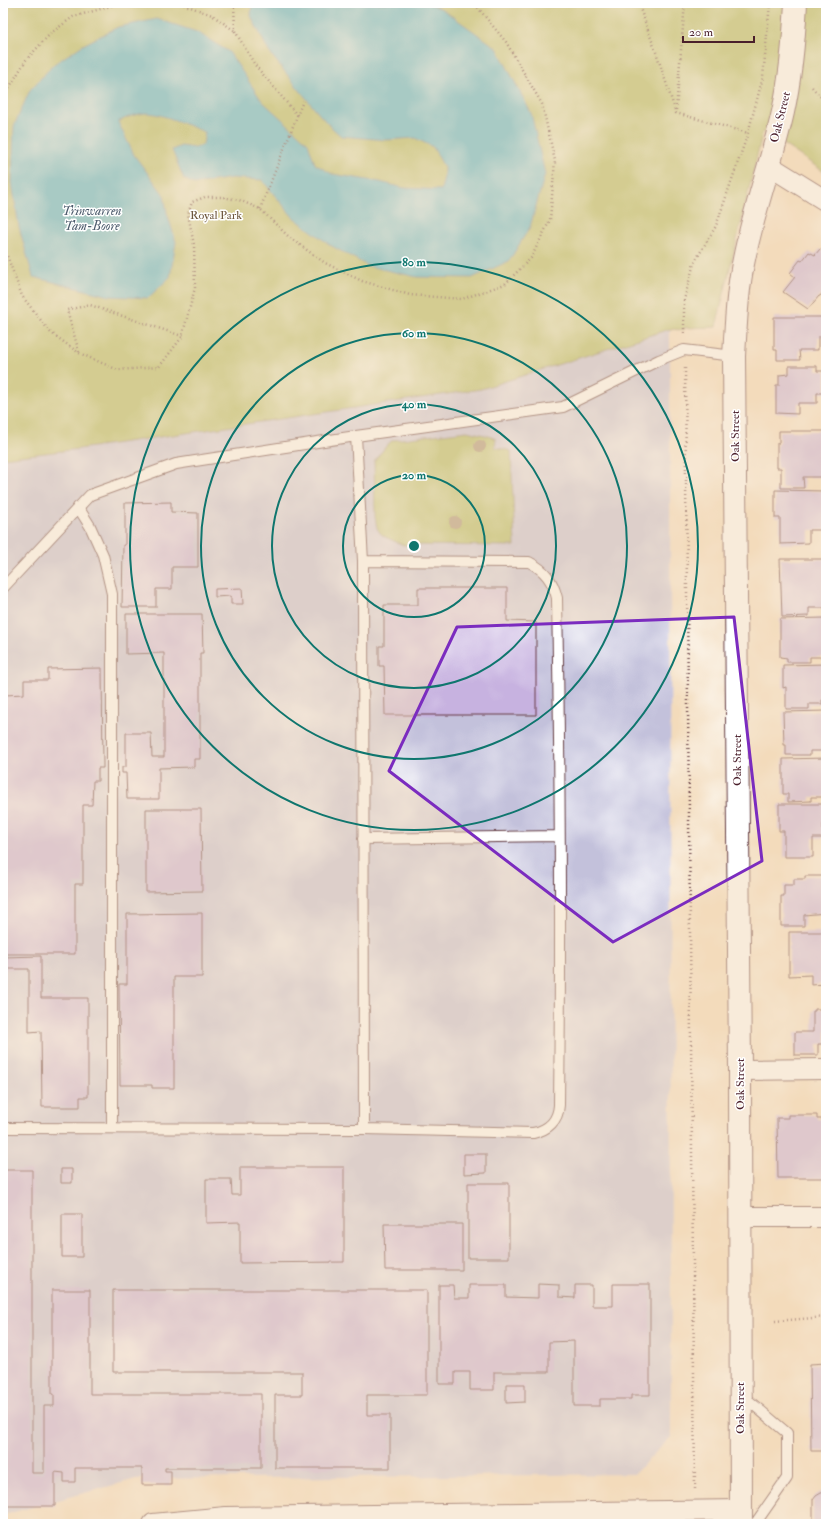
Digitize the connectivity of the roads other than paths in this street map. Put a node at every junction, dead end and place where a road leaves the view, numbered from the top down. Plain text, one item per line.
1 (796, 3) edge
2 (768, 165) junction
3 (826, 201) edge
4 (734, 356) junction
5 (356, 436) junction
6 (78, 507) junction
7 (363, 561) junction
8 (3, 588) edge
9 (558, 836) junction
10 (363, 839) junction
11 (826, 1068) edge
12 (740, 1070) junction
13 (3, 1128) edge
14 (112, 1128) junction
15 (364, 1129) junction
16 (740, 1217) junction
17 (826, 1217) edge
18 (740, 1394) junction
19 (745, 1519) edge
20 (153, 1524) edge

1 - 2 street, Oak Street
2 - 3 street
2 - 4 street, Oak Street
4 - 5 lane
4 - 12 street, Oak Street
5 - 6 lane
5 - 7 lane
6 - 8 lane
6 - 14 lane
7 - 9 lane
7 - 10 lane
9 - 10 lane
9 - 15 lane
10 - 15 lane
11 - 12 street
12 - 16 street, Oak Street
13 - 14 lane
14 - 15 lane
16 - 17 street
16 - 18 street, Oak Street
18 - 19 street, Oak Street
18 - 19 lane
19 - 20 street

